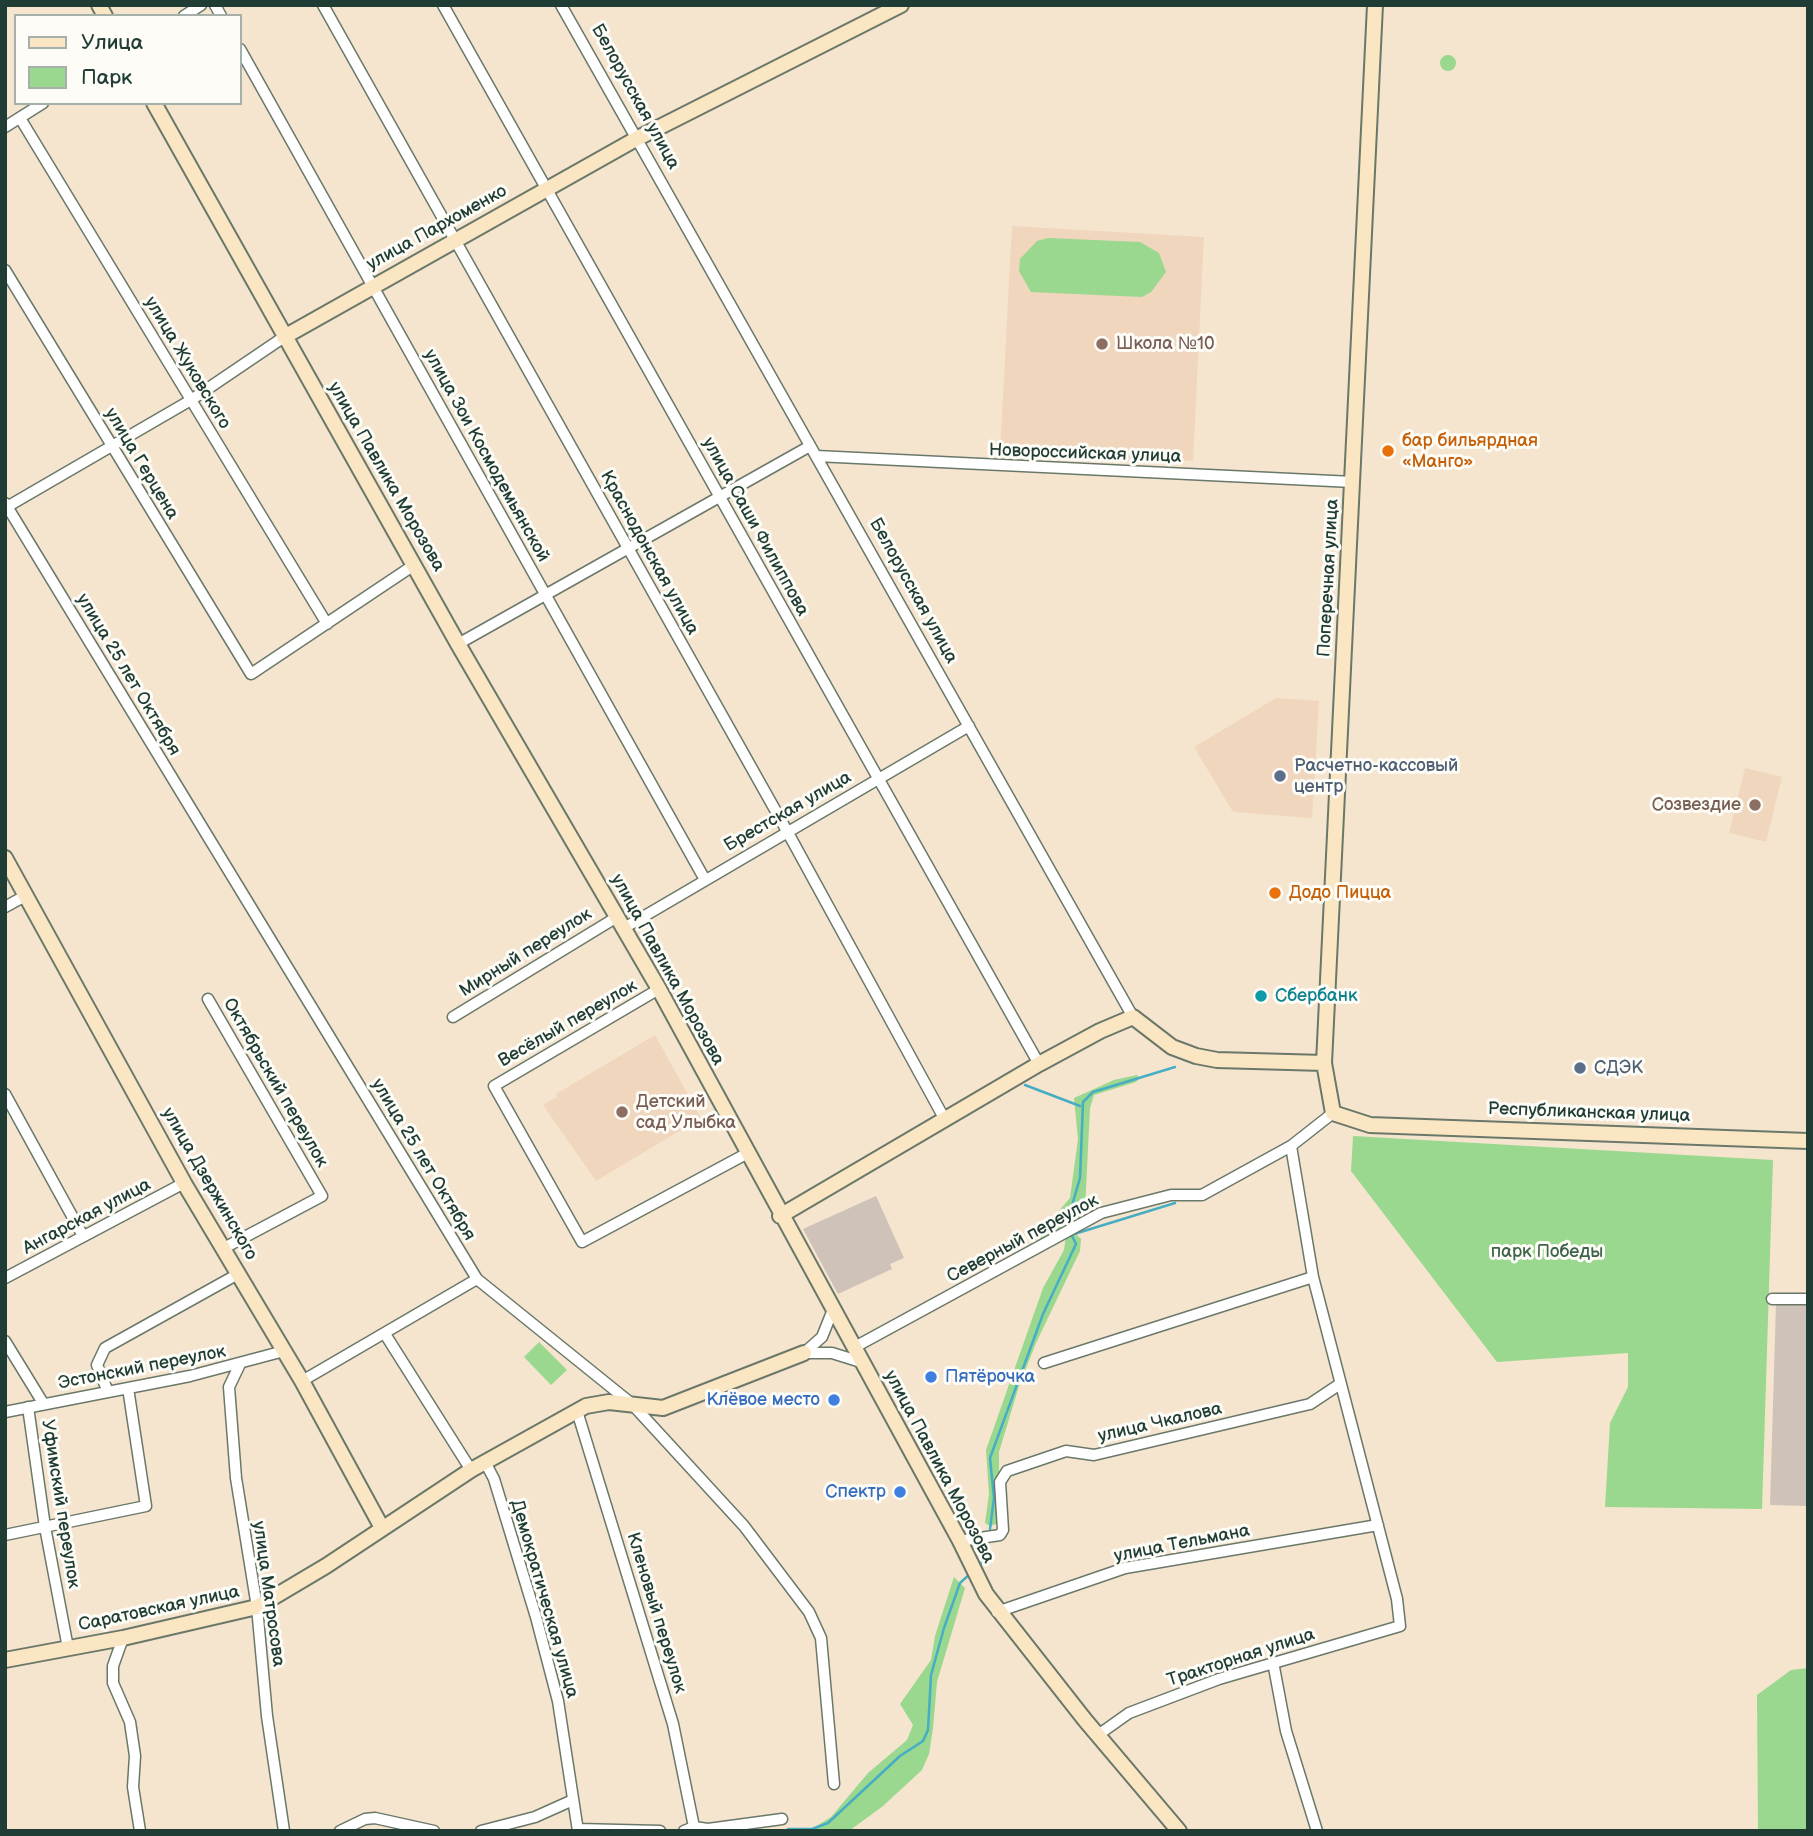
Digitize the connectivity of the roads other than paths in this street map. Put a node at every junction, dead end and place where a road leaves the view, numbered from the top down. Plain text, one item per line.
1 (323, 5) edge
2 (443, 5) edge
3 (561, 5) edge
4 (901, 5) edge
5 (1375, 5) edge
6 (242, 53) edge
7 (40, 105) edge
8 (155, 105) edge
9 (20, 118) junction
10 (5, 127) edge
11 (636, 139) junction
12 (549, 188) junction
13 (455, 240) junction
14 (5, 270) edge
15 (373, 286) junction
16 (285, 337) junction
17 (191, 400) junction
18 (112, 446) junction
19 (810, 446) junction
20 (816, 456) junction
21 (1353, 482) junction
22 (721, 498) junction
23 (6, 506) edge
24 (629, 549) junction
25 (414, 565) junction
26 (545, 595) junction
27 (327, 624) junction
28 (458, 644) junction
29 (969, 726) junction
30 (878, 778) junction
31 (787, 831) junction
32 (5, 858) edge
33 (704, 878) junction
34 (26, 896) junction
35 (5, 907) edge
36 (620, 923) junction
37 (659, 989) junction
38 (208, 999) dead end
39 (453, 1017) dead end
40 (1133, 1017) junction
41 (1324, 1063) junction
42 (1039, 1064) junction
43 (5, 1094) edge
44 (1333, 1113) junction
45 (944, 1118) junction
46 (1808, 1141) edge
47 (1290, 1146) junction
48 (746, 1154) junction
49 (184, 1183) junction
50 (780, 1216) junction
51 (83, 1236) junction
52 (224, 1248) junction
53 (238, 1274) junction
54 (1313, 1277) junction
55 (5, 1278) edge
56 (477, 1279) junction
57 (1772, 1299) dead end
58 (1808, 1299) edge
59 (832, 1312) junction
60 (385, 1334) junction
61 (5, 1341) edge
62 (853, 1348) junction
63 (284, 1351) junction
64 (804, 1353) junction
65 (860, 1362) junction
66 (1044, 1363) dead end
67 (240, 1364) junction
68 (302, 1381) junction
69 (1340, 1384) junction
70 (128, 1388) junction
71 (108, 1392) junction
72 (43, 1403) junction
73 (632, 1404) junction
74 (28, 1407) junction
75 (577, 1411) junction
76 (5, 1412) edge
77 (485, 1462) junction
78 (471, 1471) junction
79 (1378, 1525) junction
80 (382, 1526) junction
81 (45, 1527) junction
82 (5, 1535) edge
83 (960, 1541) junction
84 (257, 1607) junction
85 (997, 1612) junction
86 (123, 1638) junction
87 (68, 1648) junction
88 (5, 1660) edge
89 (1273, 1662) junction
90 (1098, 1735) junction
91 (834, 1784) dead end
92 (573, 1800) junction
93 (782, 1819) dead end
94 (689, 1829) edge
95 (1175, 1829) edge
96 (578, 1830) edge
97 (140, 1831) edge
98 (284, 1831) edge
99 (340, 1831) edge
100 (434, 1831) edge
101 (481, 1831) edge
102 (660, 1831) edge
103 (1317, 1831) edge

1 - 13 street, Краснодонская улица
2 - 12 street, улица Саши Филиппова
3 - 11 street, Белорусская улица
4 - 11 street, улица Пархоменко
5 - 21 street, Поперечная улица
6 - 15 street, улица Зои Космодемьянской
7 - 9 street
8 - 16 street, улица Павлика Морозова
9 - 10 street
9 - 17 street, улица Жуковского
11 - 12 street, улица Пархоменко
11 - 19 street, Белорусская улица
12 - 13 street, улица Пархоменко
12 - 22 street, улица Саши Филиппова
13 - 15 street, улица Пархоменко
13 - 24 street, Краснодонская улица
14 - 18 street, улица Герцена
15 - 16 street, улица Пархоменко
15 - 26 street, улица Зои Космодемьянской
16 - 17 street, улица Пархоменко
16 - 25 street, улица Павлика Морозова
17 - 18 street, улица Пархоменко
17 - 27 street, улица Жуковского
18 - 23 street, улица Пархоменко
18 - 27 street, улица Герцена
19 - 20 street, Белорусская улица
19 - 22 street
20 - 21 street, Новороссийская улица
20 - 29 street, Белорусская улица
21 - 41 street, Поперечная улица
22 - 24 street
22 - 30 street, улица Саши Филиппова
23 - 56 street, улица 25 лет Октября
24 - 26 street
24 - 31 street, Краснодонская улица
25 - 27 street
25 - 28 street, улица Павлика Морозова
26 - 28 street
26 - 33 street, улица Зои Космодемьянской
28 - 36 street, улица Павлика Морозова
29 - 30 street, Брестская улица
29 - 40 street, Белорусская улица
30 - 31 street, Брестская улица
30 - 42 street, улица Саши Филиппова
31 - 33 street, Брестская улица
31 - 45 street, Краснодонская улица
32 - 34 street, улица Дзержинского
33 - 36 street, Брестская улица
34 - 35 street
34 - 49 street, улица Дзержинского
36 - 37 street, улица Павлика Морозова
36 - 39 street, Мирный переулок
37 - 48 street, улица Павлика Морозова
37 - 48 street, Весёлый переулок
38 - 52 street, Октябрьский переулок
40 - 41 street, Белорусская улица
40 - 42 street
41 - 44 street, Поперечная улица
42 - 45 street
43 - 51 street
44 - 46 street, Республиканская улица
44 - 47 street, Северный переулок
45 - 50 street
47 - 54 street
47 - 62 street, Северный переулок
48 - 50 street, улица Павлика Морозова
49 - 51 street, Ангарская улица
49 - 52 street, улица Дзержинского
50 - 59 street, улица Павлика Морозова
51 - 55 street, Ангарская улица
52 - 53 street, улица Дзержинского
53 - 63 street, улица Дзержинского
53 - 71 street
54 - 66 street
54 - 69 street
56 - 60 street
56 - 73 street, улица 25 лет Октября
57 - 58 street
59 - 62 street, улица Павлика Морозова
59 - 64 street
60 - 68 street
60 - 78 street
61 - 72 street
62 - 65 street, улица Павлика Морозова
63 - 67 street, Эстонский переулок
63 - 68 street, улица Дзержинского
64 - 65 street
64 - 73 street, Саратовская улица
65 - 83 street, улица Павлика Морозова
67 - 70 street, Эстонский переулок
67 - 84 street, улица Матросова
68 - 80 street, улица Дзержинского
69 - 79 street
69 - 83 street, улица Чкалова
70 - 71 street, Эстонский переулок
70 - 81 street
71 - 72 street, Эстонский переулок
72 - 74 street, Эстонский переулок
73 - 75 street, Саратовская улица
73 - 91 street, улица 25 лет Октября
74 - 76 street, Эстонский переулок
74 - 81 street, Уфимский переулок
75 - 77 street, Саратовская улица
75 - 94 street, Кленовый переулок
77 - 78 street, Саратовская улица
77 - 92 street, Демократическая улица
78 - 80 street, Саратовская улица
79 - 85 street, улица Тельмана
79 - 89 street, Тракторная улица
80 - 84 street, Саратовская улица
81 - 82 street
81 - 87 street, Уфимский переулок
83 - 85 street, улица Павлика Морозова
84 - 86 street, Саратовская улица
84 - 98 street, улица Матросова
85 - 90 street, улица Павлика Морозова
86 - 87 street, Саратовская улица
86 - 97 street
87 - 88 street, Саратовская улица
89 - 90 street, Тракторная улица
89 - 103 street
90 - 95 street, улица Павлика Морозова
92 - 96 street, Демократическая улица
92 - 101 street
93 - 94 street
96 - 102 street
99 - 100 street

